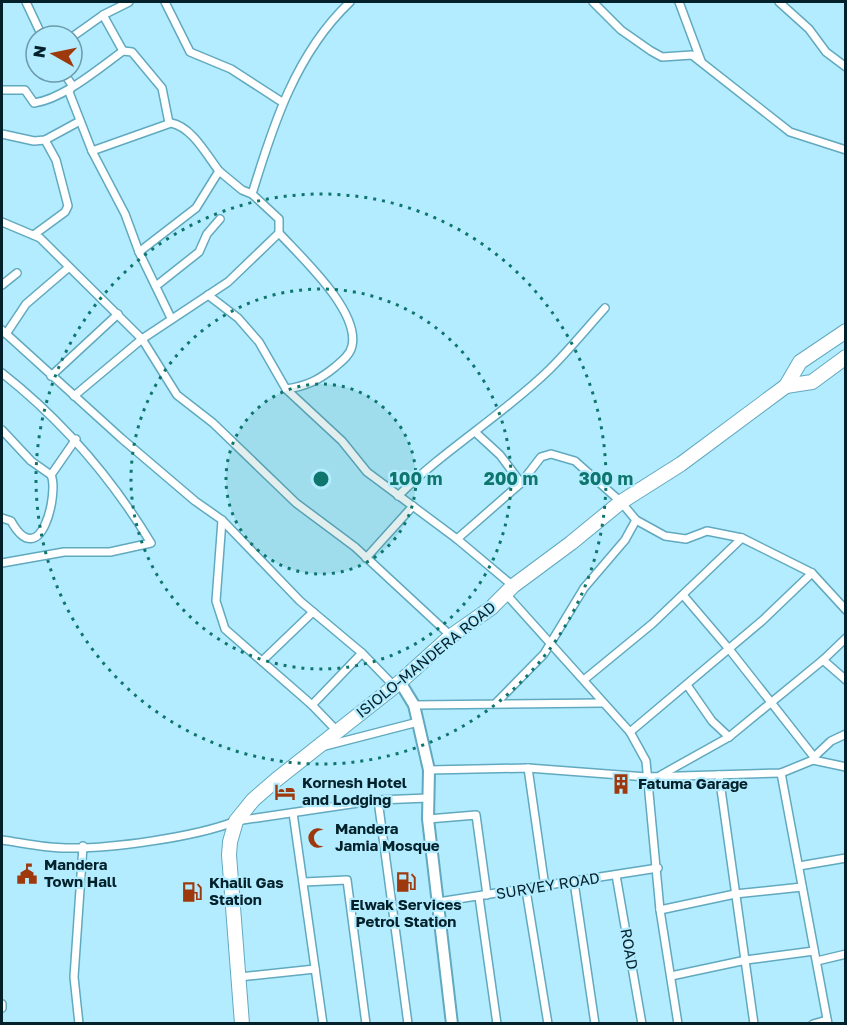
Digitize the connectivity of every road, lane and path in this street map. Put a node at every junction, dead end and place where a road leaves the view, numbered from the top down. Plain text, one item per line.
1 (26, 2) edge
2 (129, 2) edge
3 (165, 2) edge
4 (350, 2) edge
5 (593, 2) edge
6 (605, 2) edge
7 (679, 2) edge
8 (779, 2) edge
9 (603, 11) junction
10 (103, 15) junction
11 (36, 24) edge
12 (84, 28) edge
13 (123, 51) junction
14 (701, 61) junction
15 (846, 67) edge
16 (72, 85) junction
17 (2, 90) edge
18 (282, 102) junction
19 (80, 121) junction
20 (169, 123) junction
21 (2, 134) edge
22 (45, 140) junction
23 (846, 150) edge
24 (92, 151) junction
25 (219, 171) junction
26 (252, 194) junction
27 (220, 219) dead end
28 (2, 222) edge
29 (279, 233) junction
30 (35, 234) junction
31 (139, 252) junction
32 (68, 268) junction
33 (17, 273) dead end
34 (2, 285) edge
35 (156, 286) junction
36 (208, 294) junction
37 (605, 308) dead end
38 (118, 314) junction
39 (171, 318) junction
40 (846, 330) edge
41 (4, 332) edge
42 (142, 339) junction
43 (846, 357) edge
44 (2, 373) edge
45 (51, 376) junction
46 (786, 386) junction
47 (286, 389) junction
48 (74, 396) junction
49 (2, 430) edge
50 (475, 432) junction
51 (76, 439) junction
52 (51, 475) junction
53 (521, 483) junction
54 (398, 495) junction
55 (621, 502) junction
56 (413, 506) junction
57 (2, 518) edge
58 (222, 520) junction
59 (636, 520) junction
60 (742, 538) junction
61 (457, 539) junction
62 (366, 558) junction
63 (2, 563) edge
64 (812, 573) junction
65 (509, 589) junction
66 (683, 595) junction
67 (846, 610) edge
68 (313, 612) junction
69 (451, 636) junction
70 (846, 638) edge
71 (550, 642) junction
72 (729, 649) junction
73 (362, 652) junction
74 (823, 660) junction
75 (262, 661) junction
76 (585, 679) junction
77 (846, 680) edge
78 (397, 684) junction
79 (687, 685) junction
80 (772, 702) junction
81 (496, 703) junction
82 (602, 703) junction
83 (312, 705) junction
84 (414, 705) junction
85 (418, 722) junction
86 (338, 732) junction
87 (630, 732) junction
88 (846, 734) edge
89 (729, 737) junction
90 (316, 749) junction
91 (814, 759) junction
92 (846, 767) edge
93 (528, 768) junction
94 (429, 771) junction
95 (782, 773) junction
96 (719, 775) junction
97 (647, 777) junction
98 (659, 777) junction
99 (428, 798) junction
100 (378, 800) junction
101 (293, 813) junction
102 (428, 819) junction
103 (236, 821) junction
104 (2, 840) edge
105 (83, 846) junction
106 (846, 858) edge
107 (799, 866) junction
108 (657, 868) junction
109 (616, 875) junction
110 (304, 882) junction
111 (574, 882) junction
112 (545, 886) junction
113 (802, 887) junction
114 (526, 890) junction
115 (735, 894) junction
116 (487, 895) junction
117 (479, 897) junction
118 (438, 902) junction
119 (660, 910) junction
120 (814, 951) junction
121 (846, 954) edge
122 (746, 960) junction
123 (817, 961) junction
124 (315, 969) junction
125 (671, 976) junction
126 (239, 977) junction
127 (827, 1022) edge
128 (79, 1023) edge
129 (242, 1023) edge
130 (323, 1023) edge
131 (366, 1023) edge
132 (408, 1023) edge
133 (452, 1023) edge
134 (497, 1023) edge
135 (548, 1023) edge
136 (595, 1023) edge
137 (642, 1023) edge
138 (678, 1023) edge
139 (754, 1023) edge
140 (813, 1023) edge

1 - 11 street
2 - 10 street
3 - 18 street
4 - 18 street
5 - 9 street
6 - 9 street
7 - 14 street
8 - 15 street
9 - 14 street
10 - 12 street
10 - 13 street
13 - 16 street
13 - 20 street
14 - 23 street
16 - 17 street
16 - 19 street
18 - 26 street
19 - 22 street
19 - 24 street
20 - 24 street
20 - 25 street
21 - 22 street
22 - 30 street
24 - 31 street
25 - 26 street
25 - 31 street
26 - 29 street
27 - 35 street
28 - 30 street
29 - 36 street
29 - 47 street
30 - 32 street
31 - 35 street
32 - 38 street
32 - 41 street
33 - 34 street
35 - 39 street
36 - 39 street
36 - 47 street
37 - 50 street
38 - 42 street
38 - 45 street
39 - 42 street
40 - 46 highway
41 - 45 street
42 - 48 street
42 - 62 street
43 - 46 highway
44 - 51 street
45 - 48 street
46 - 55 highway, ISIOLO-MANDERA ROAD
47 - 54 street
48 - 58 street
49 - 52 street
50 - 53 street
50 - 54 street
51 - 52 street
51 - 63 street
52 - 57 street
53 - 55 street
53 - 61 street
54 - 56 street
55 - 59 street
55 - 65 highway, ISIOLO-MANDERA ROAD
56 - 61 street
56 - 62 street
58 - 68 street
58 - 75 street
59 - 60 street
59 - 71 street
60 - 64 street
60 - 66 street
61 - 65 street
62 - 69 street
64 - 67 street
64 - 72 street
65 - 69 highway, ISIOLO-MANDERA ROAD
65 - 71 street
66 - 72 street
66 - 76 street
68 - 73 street
68 - 75 street
69 - 78 highway, ISIOLO-MANDERA ROAD
70 - 74 street
71 - 76 street
71 - 81 street
72 - 79 street
72 - 80 street
73 - 78 street
73 - 83 street
74 - 77 street
74 - 80 street
75 - 83 street
76 - 82 street
78 - 84 main road
78 - 86 highway, ISIOLO-MANDERA ROAD
79 - 87 street
79 - 89 street
80 - 89 street
80 - 91 street
81 - 82 street
81 - 84 street
82 - 87 street
83 - 86 street
84 - 85 main road
85 - 90 street
85 - 94 main road
86 - 90 highway, ISIOLO-MANDERA ROAD
87 - 97 street
88 - 91 street
89 - 98 street
90 - 103 highway, ISIOLO-MANDERA ROAD
91 - 92 street
91 - 95 street
93 - 94 street
93 - 97 street
93 - 112 street
94 - 99 main road
95 - 96 street
95 - 107 street
96 - 98 street
96 - 115 street
97 - 98 street
97 - 108 street
99 - 100 street
99 - 102 main road
100 - 101 street
100 - 132 street
101 - 103 street
101 - 110 street
102 - 116 street
102 - 118 main road
103 - 105 street
103 - 126 highway, ISIOLO-MANDERA ROAD
104 - 105 street
105 - 128 street
106 - 107 street
107 - 113 street
108 - 109 street, SURVEY ROAD
108 - 119 street
109 - 111 street, SURVEY ROAD
109 - 137 street, ROAD
110 - 124 street
110 - 131 street
111 - 112 street, SURVEY ROAD
111 - 136 street
112 - 114 street, SURVEY ROAD
113 - 115 street
113 - 120 street
114 - 116 street, SURVEY ROAD
114 - 135 street
115 - 119 street
115 - 122 street
116 - 117 street, SURVEY ROAD
117 - 118 street, SURVEY ROAD
117 - 134 street
118 - 133 main road
119 - 125 street
120 - 122 street
120 - 123 street
121 - 123 street
122 - 125 street
122 - 139 street
123 - 127 street
124 - 126 street
124 - 130 street
125 - 138 street
126 - 129 highway, ISIOLO-MANDERA ROAD
127 - 140 street

